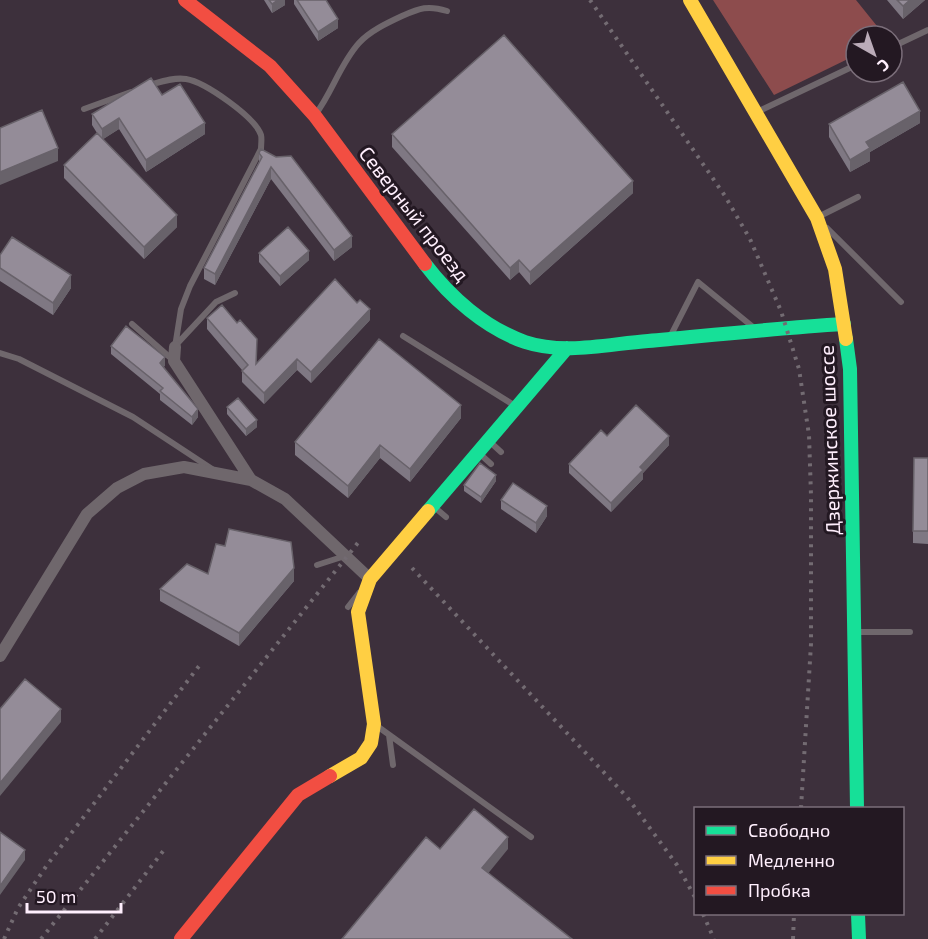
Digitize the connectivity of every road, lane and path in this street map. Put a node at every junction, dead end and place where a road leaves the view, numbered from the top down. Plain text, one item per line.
1 (184, 0) edge
2 (691, 1) edge
3 (447, 12) dead end
4 (928, 30) edge
5 (904, 41) edge
6 (844, 70) edge
7 (84, 109) dead end
8 (756, 113) junction
9 (315, 116) junction
10 (858, 197) dead end
11 (816, 218) junction
12 (235, 292) dead end
13 (901, 302) dead end
14 (132, 324) dead end
15 (844, 324) junction
16 (757, 330) junction
17 (404, 336) dead end
18 (670, 339) junction
19 (175, 347) junction
20 (567, 348) junction
21 (0, 353) edge
22 (174, 361) junction
23 (517, 407) junction
24 (489, 441) junction
25 (501, 452) dead end
26 (478, 453) junction
27 (491, 464) dead end
28 (218, 473) junction
29 (252, 480) junction
30 (432, 506) junction
31 (446, 517) dead end
32 (347, 556) junction
33 (317, 565) dead end
34 (370, 579) junction
35 (348, 607) dead end
36 (854, 632) junction
37 (910, 633) dead end
38 (0, 656) edge
39 (374, 724) junction
40 (389, 735) junction
41 (393, 765) dead end
42 (857, 807) edge
43 (531, 837) dead end
44 (858, 915) edge
45 (181, 939) edge
46 (859, 939) edge

1 - 9 street, Северный проезд
2 - 8 street, Дзержинское шоссе
3 - 9 lane
4 - 5 lane
6 - 8 lane
7 - 19 lane
8 - 11 street, Дзержинское шоссе
9 - 20 street, Северный проезд
10 - 11 lane
11 - 13 lane
11 - 15 street, Дзержинское шоссе
12 - 19 lane
14 - 22 lane
15 - 16 street, Северный проезд
15 - 36 street, Дзержинское шоссе
16 - 18 street, Северный проезд
16 - 18 lane
17 - 23 lane
18 - 20 street, Северный проезд
19 - 22 street
20 - 23 street
21 - 28 lane
22 - 29 street
23 - 24 street
24 - 25 lane
24 - 26 street
26 - 27 lane
26 - 30 street
28 - 29 street
28 - 38 street
29 - 32 street
30 - 31 lane
30 - 34 street
32 - 33 lane
32 - 34 street
34 - 35 lane
34 - 39 street
36 - 37 lane
36 - 42 street, Дзержинское шоссе
39 - 40 lane
39 - 45 street
40 - 41 lane
40 - 43 lane
44 - 46 street

